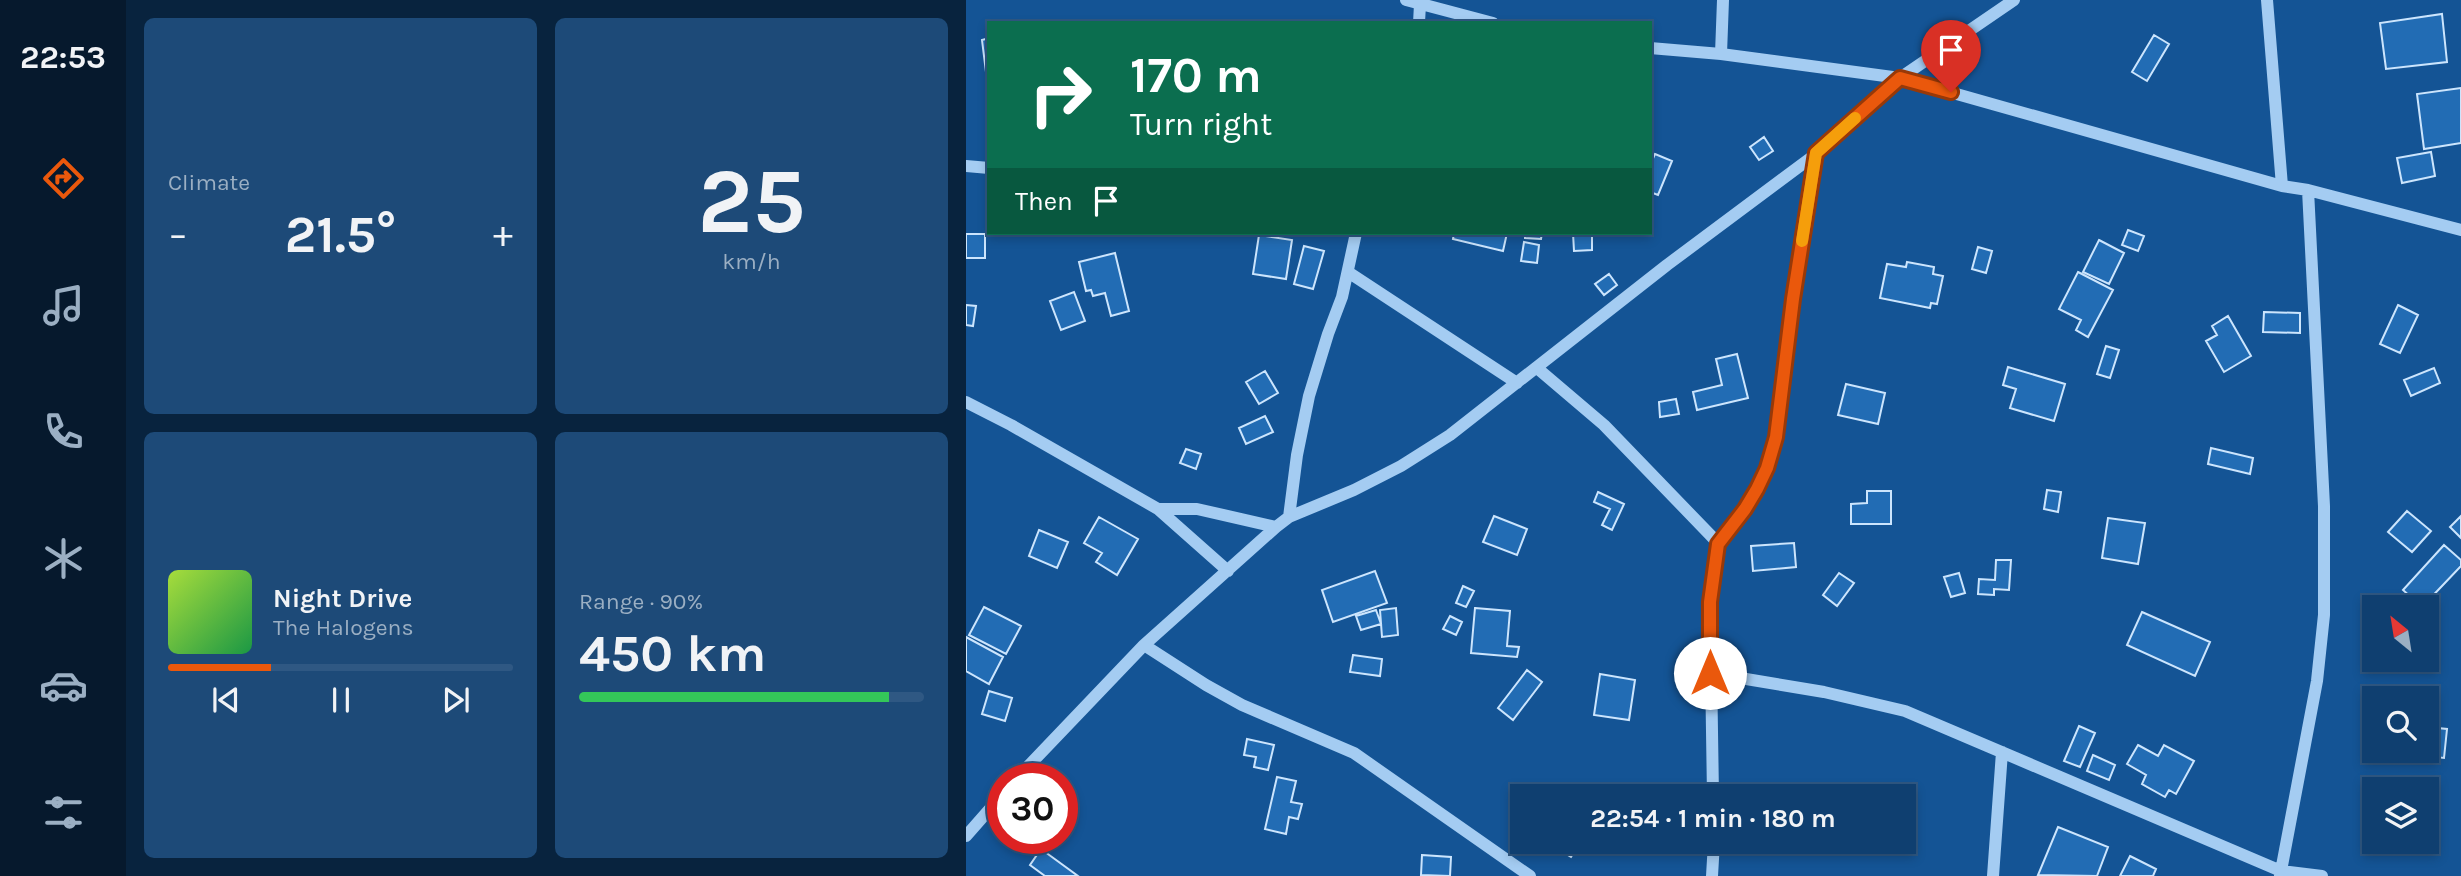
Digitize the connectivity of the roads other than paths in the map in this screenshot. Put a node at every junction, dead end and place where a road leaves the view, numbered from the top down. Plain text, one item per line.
1 (1406, 0) edge
2 (1723, 0) edge
3 (2014, 0) edge
4 (2267, 0) edge
5 (1420, 4) junction
6 (1419, 21) edge
7 (1485, 21) edge
8 (1652, 48) edge
9 (1721, 54) junction
10 (1900, 78) junction
11 (1816, 153) junction
12 (966, 166) edge
13 (987, 168) edge
14 (2282, 186) junction
15 (2308, 190) junction
16 (2461, 230) edge
17 (1356, 235) edge
18 (1348, 272) junction
19 (1537, 368) junction
20 (1517, 383) junction
21 (966, 402) edge
22 (1158, 509) junction
23 (1289, 517) junction
24 (1276, 527) junction
25 (1718, 544) junction
26 (1228, 571) junction
27 (1144, 645) junction
28 (1710, 673) junction
29 (2003, 752) junction
30 (1031, 763) edge
31 (1713, 784) edge
32 (987, 812) edge
33 (966, 836) edge
34 (1713, 854) edge
35 (2280, 873) edge
36 (1530, 876) edge
37 (1712, 876) edge
38 (1993, 876) edge
39 (2322, 876) edge

1 - 5 street
2 - 9 street
3 - 10 street
4 - 14 street
5 - 6 street
5 - 7 street
8 - 9 street
9 - 10 street
10 - 11 street
10 - 14 street
11 - 19 street
11 - 25 street
12 - 13 street
14 - 15 street
15 - 16 street
15 - 35 street
17 - 18 street
18 - 20 street
18 - 23 street
19 - 20 street
19 - 25 street
20 - 23 street
21 - 22 street
22 - 24 street
22 - 26 street
23 - 24 street
24 - 26 street
25 - 28 street
26 - 27 street
27 - 30 street
27 - 36 street
28 - 29 street
28 - 31 street
29 - 35 street
29 - 38 street
32 - 33 street
34 - 37 street
35 - 39 street

